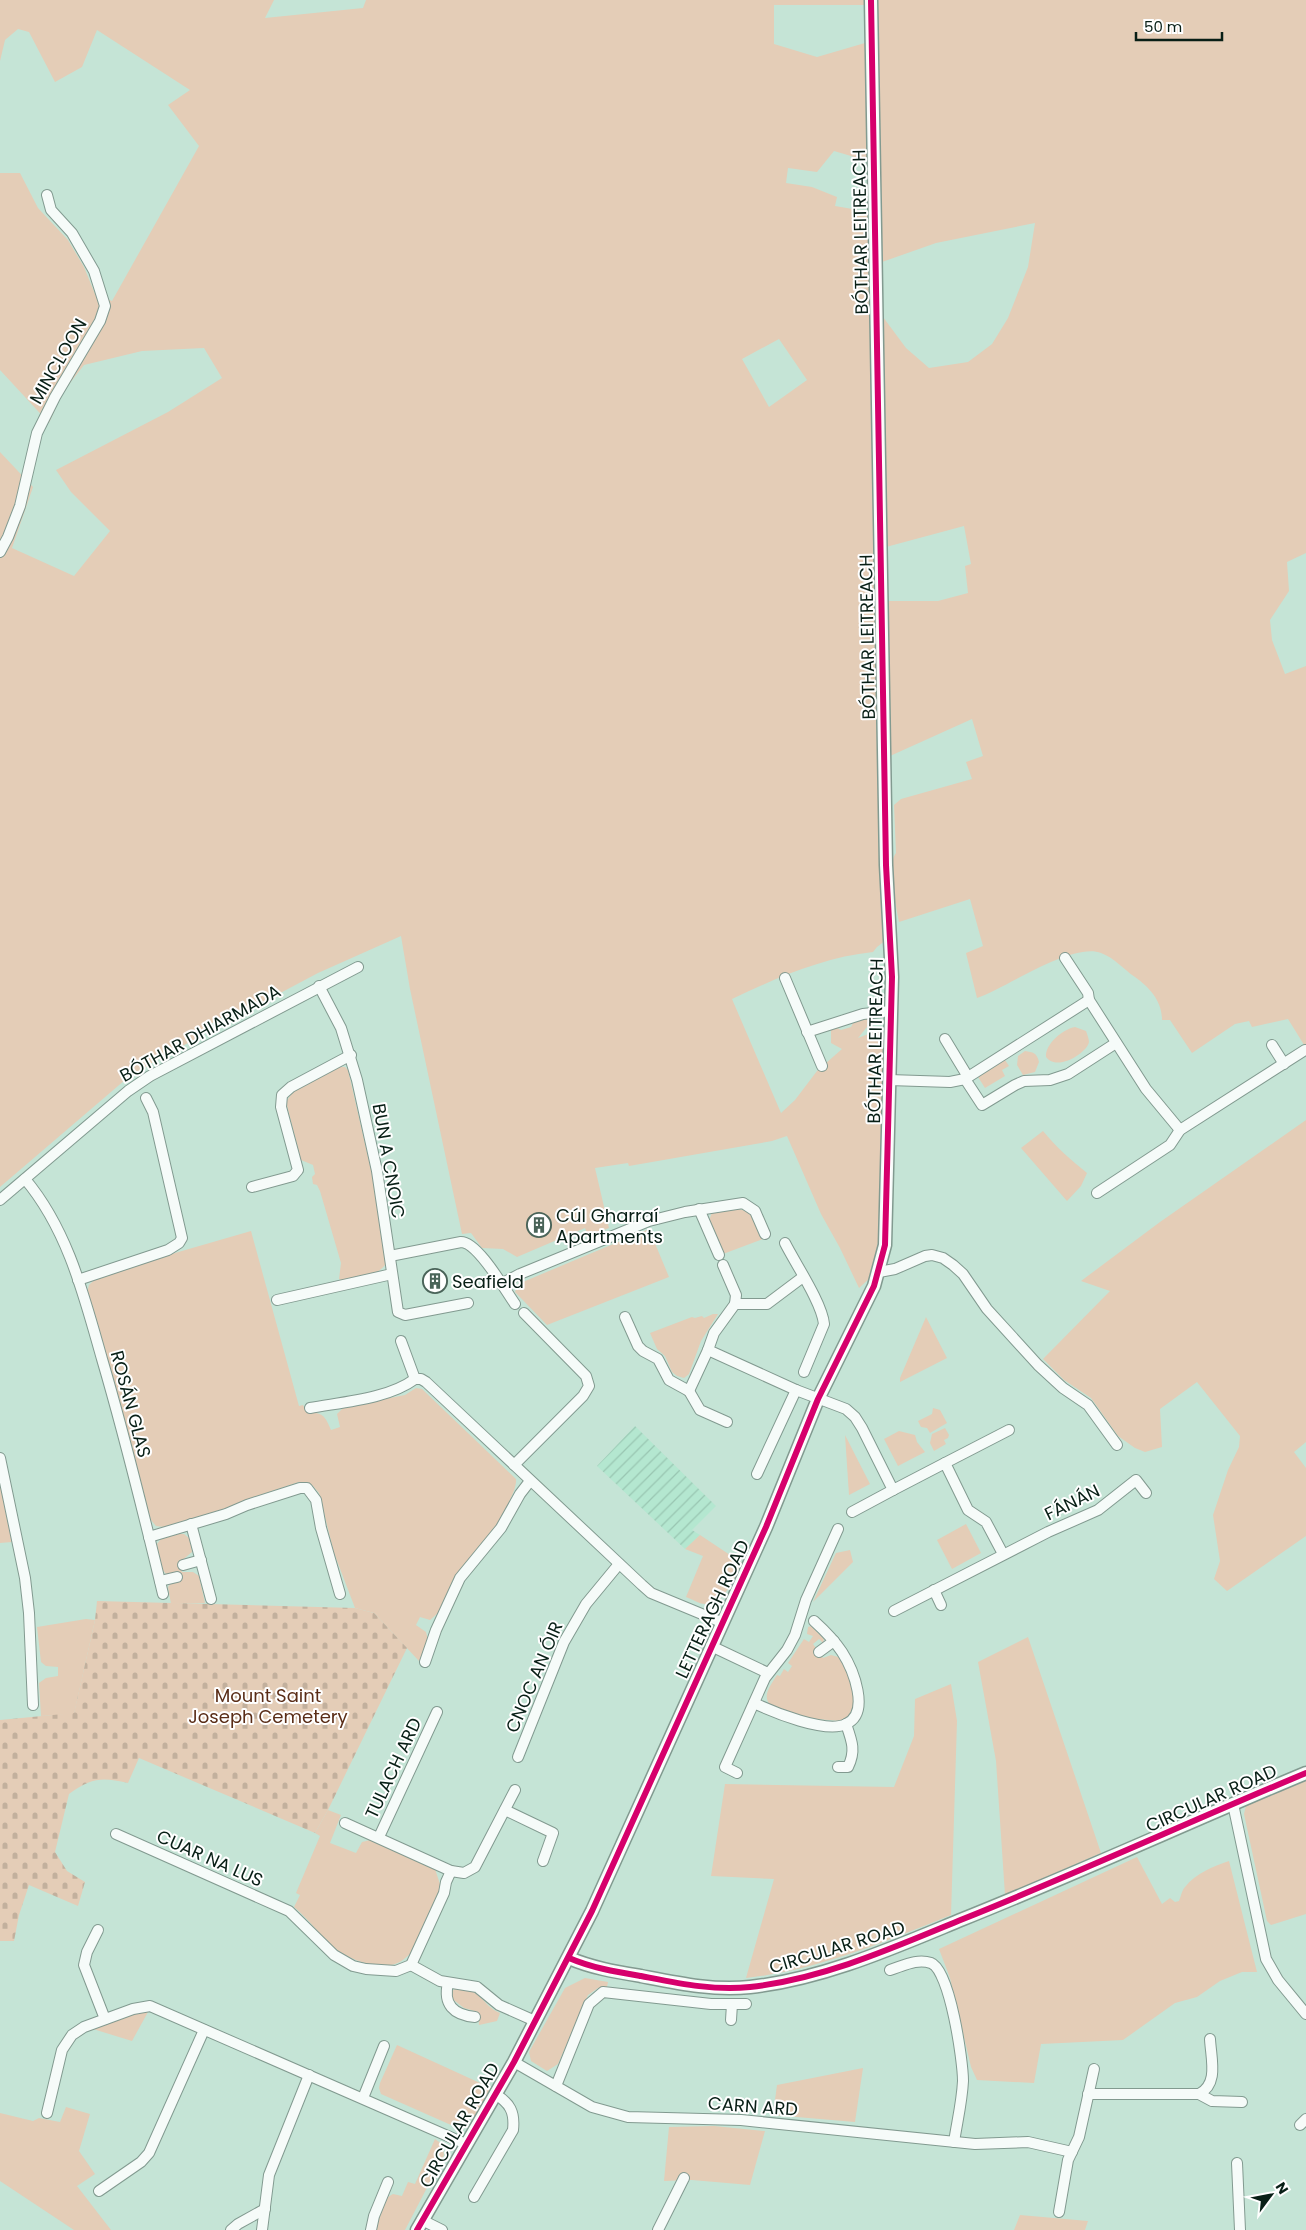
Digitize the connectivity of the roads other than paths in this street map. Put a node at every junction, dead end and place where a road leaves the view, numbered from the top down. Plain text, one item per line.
1 (871, 0) edge
2 (47, 195) dead end
3 (0, 552) edge
4 (1065, 958) dead end
5 (358, 967) dead end
6 (785, 978) dead end
7 (319, 986) junction
8 (1089, 1000) junction
9 (891, 1011) junction
10 (807, 1032) junction
11 (944, 1039) dead end
12 (1116, 1042) junction
13 (1272, 1045) dead end
14 (1305, 1050) dead end
15 (351, 1055) junction
16 (1284, 1064) junction
17 (822, 1066) dead end
18 (967, 1078) junction
19 (889, 1080) junction
20 (146, 1098) dead end
21 (1180, 1130) junction
22 (25, 1179) junction
23 (252, 1187) dead end
24 (1097, 1193) dead end
25 (0, 1200) edge
26 (700, 1210) junction
27 (765, 1234) dead end
28 (785, 1243) dead end
29 (390, 1256) junction
30 (879, 1272) junction
31 (392, 1274) junction
32 (803, 1278) junction
33 (78, 1280) junction
34 (501, 1284) junction
35 (277, 1300) dead end
36 (468, 1304) dead end
37 (514, 1304) dead end
38 (735, 1304) junction
39 (524, 1313) dead end
40 (625, 1317) dead end
41 (401, 1341) dead end
42 (708, 1350) junction
43 (804, 1372) dead end
44 (415, 1380) junction
45 (796, 1390) junction
46 (689, 1391) junction
47 (818, 1399) junction
48 (310, 1408) dead end
49 (727, 1422) dead end
50 (1009, 1430) dead end
51 (1117, 1445) dead end
52 (0, 1458) edge
53 (945, 1463) junction
54 (514, 1466) junction
55 (757, 1474) dead end
56 (530, 1481) junction
57 (893, 1490) junction
58 (1146, 1493) dead end
59 (852, 1512) dead end
60 (191, 1524) junction
61 (838, 1529) dead end
62 (149, 1537) junction
63 (1003, 1554) junction
64 (200, 1560) junction
65 (619, 1564) junction
66 (184, 1565) dead end
67 (177, 1577) dead end
68 (160, 1581) junction
69 (934, 1590) junction
70 (163, 1594) dead end
71 (340, 1594) dead end
72 (211, 1600) dead end
73 (941, 1605) dead end
74 (894, 1611) dead end
75 (814, 1620) dead end
76 (721, 1622) junction
77 (834, 1642) junction
78 (710, 1646) junction
79 (819, 1652) dead end
80 (425, 1662) dead end
81 (768, 1673) junction
82 (754, 1703) junction
83 (33, 1705) dead end
84 (437, 1712) dead end
85 (846, 1724) junction
86 (518, 1757) dead end
87 (838, 1767) dead end
88 (737, 1772) dead end
89 (1306, 1773) edge
90 (516, 1790) dead end
91 (1233, 1804) junction
92 (505, 1810) junction
93 (345, 1823) dead end
94 (116, 1834) dead end
95 (379, 1837) junction
96 (543, 1861) dead end
97 (451, 1871) junction
98 (98, 1930) dead end
99 (569, 1958) junction
100 (411, 1965) junction
101 (890, 1970) dead end
102 (448, 1983) junction
103 (732, 2004) junction
104 (746, 2004) dead end
105 (1306, 2014) edge
106 (475, 2017) dead end
107 (105, 2019) junction
108 (731, 2020) dead end
109 (534, 2021) junction
110 (204, 2030) junction
111 (1210, 2039) dead end
112 (384, 2046) dead end
113 (514, 2062) junction
114 (1094, 2069) dead end
115 (310, 2075) junction
116 (556, 2086) junction
117 (495, 2094) junction
118 (1088, 2094) junction
119 (1199, 2094) junction
120 (363, 2098) junction
121 (1242, 2102) dead end
122 (47, 2114) dead end
123 (954, 2142) junction
124 (466, 2144) junction
125 (1072, 2152) junction
126 (1237, 2163) dead end
127 (684, 2178) dead end
128 (388, 2182) dead end
129 (99, 2190) dead end
130 (474, 2197) dead end
131 (265, 2209) junction
132 (1059, 2212) dead end
133 (420, 2225) edge
134 (231, 2230) edge
135 (262, 2230) edge
136 (371, 2230) edge
137 (442, 2230) edge
138 (658, 2230) edge
139 (1240, 2230) edge

1 - 9 street, BÓTHAR LEITREACH
2 - 3 street, MINCLOON
4 - 8 street
5 - 7 street, BÓTHAR DHIARMADA
6 - 10 street
7 - 15 street, BUN A CNOIC
7 - 22 street, BÓTHAR DHIARMADA
8 - 12 street
8 - 18 street
9 - 10 street
9 - 19 street, BÓTHAR LEITREACH
10 - 17 street
11 - 18 street
12 - 18 street
12 - 21 street
13 - 16 street
14 - 16 street
15 - 23 street
15 - 29 street, BUN A CNOIC
16 - 21 street
18 - 19 street
19 - 30 street, BÓTHAR LEITREACH
20 - 33 street
21 - 24 street
22 - 25 street, BÓTHAR DHIARMADA
22 - 33 street, ROSÁN GLAS
26 - 27 street
26 - 34 street
26 - 38 street
28 - 32 street
29 - 31 street, BUN A CNOIC
29 - 34 street
30 - 47 street, LETTERAGH ROAD
30 - 51 street
31 - 35 street
31 - 36 street, BUN A CNOIC
32 - 38 street
32 - 43 street
33 - 62 street, ROSÁN GLAS
34 - 37 street
38 - 42 street
39 - 54 street
40 - 46 street
41 - 44 street
42 - 45 street
42 - 46 street
44 - 48 street
44 - 54 street
45 - 47 street
45 - 55 street
46 - 49 street
47 - 57 street
47 - 76 street, LETTERAGH ROAD
50 - 53 street
52 - 83 street
53 - 57 street
53 - 63 street
54 - 56 street
56 - 65 street
56 - 80 street
57 - 59 street
58 - 63 street, FÁNÁN
60 - 62 street
60 - 64 street
60 - 71 street
61 - 81 street
62 - 68 street, ROSÁN GLAS
63 - 69 street, FÁNÁN
64 - 66 street
64 - 72 street
65 - 76 street
65 - 86 street, CNOC AN ÓIR
67 - 68 street
68 - 70 street, ROSÁN GLAS
69 - 73 street
69 - 74 street, FÁNÁN
75 - 77 street
76 - 78 street, LETTERAGH ROAD
77 - 79 street
77 - 85 street
78 - 81 street
78 - 99 street, LETTERAGH ROAD
81 - 82 street
82 - 85 street
82 - 88 street
84 - 95 street, TULACH ARD
85 - 87 street
89 - 91 street, CIRCULAR ROAD
90 - 92 street
91 - 99 street, CIRCULAR ROAD
91 - 105 street
92 - 96 street
92 - 97 street
93 - 95 street, TULACH ARD
94 - 100 street, CUAR NA LUS
95 - 97 street, TULACH ARD
97 - 100 street
98 - 107 street
99 - 109 street, CIRCULAR ROAD
100 - 102 street
101 - 123 street
102 - 106 street
102 - 109 street
103 - 104 street
103 - 108 street
103 - 116 street
107 - 110 street
107 - 122 street
109 - 113 street, CIRCULAR ROAD
110 - 115 street
110 - 129 street
111 - 119 street
112 - 120 street
113 - 116 street, CARN ARD
113 - 117 street, CIRCULAR ROAD
114 - 118 street
115 - 120 street
115 - 131 street
116 - 123 street, CARN ARD
117 - 124 street, CIRCULAR ROAD
117 - 130 street
118 - 119 street
118 - 125 street
119 - 121 street
120 - 124 street
123 - 125 street, CARN ARD
124 - 133 street, CIRCULAR ROAD
125 - 132 street
126 - 139 street
127 - 138 street
128 - 136 street
131 - 134 street
131 - 135 street
133 - 137 street

